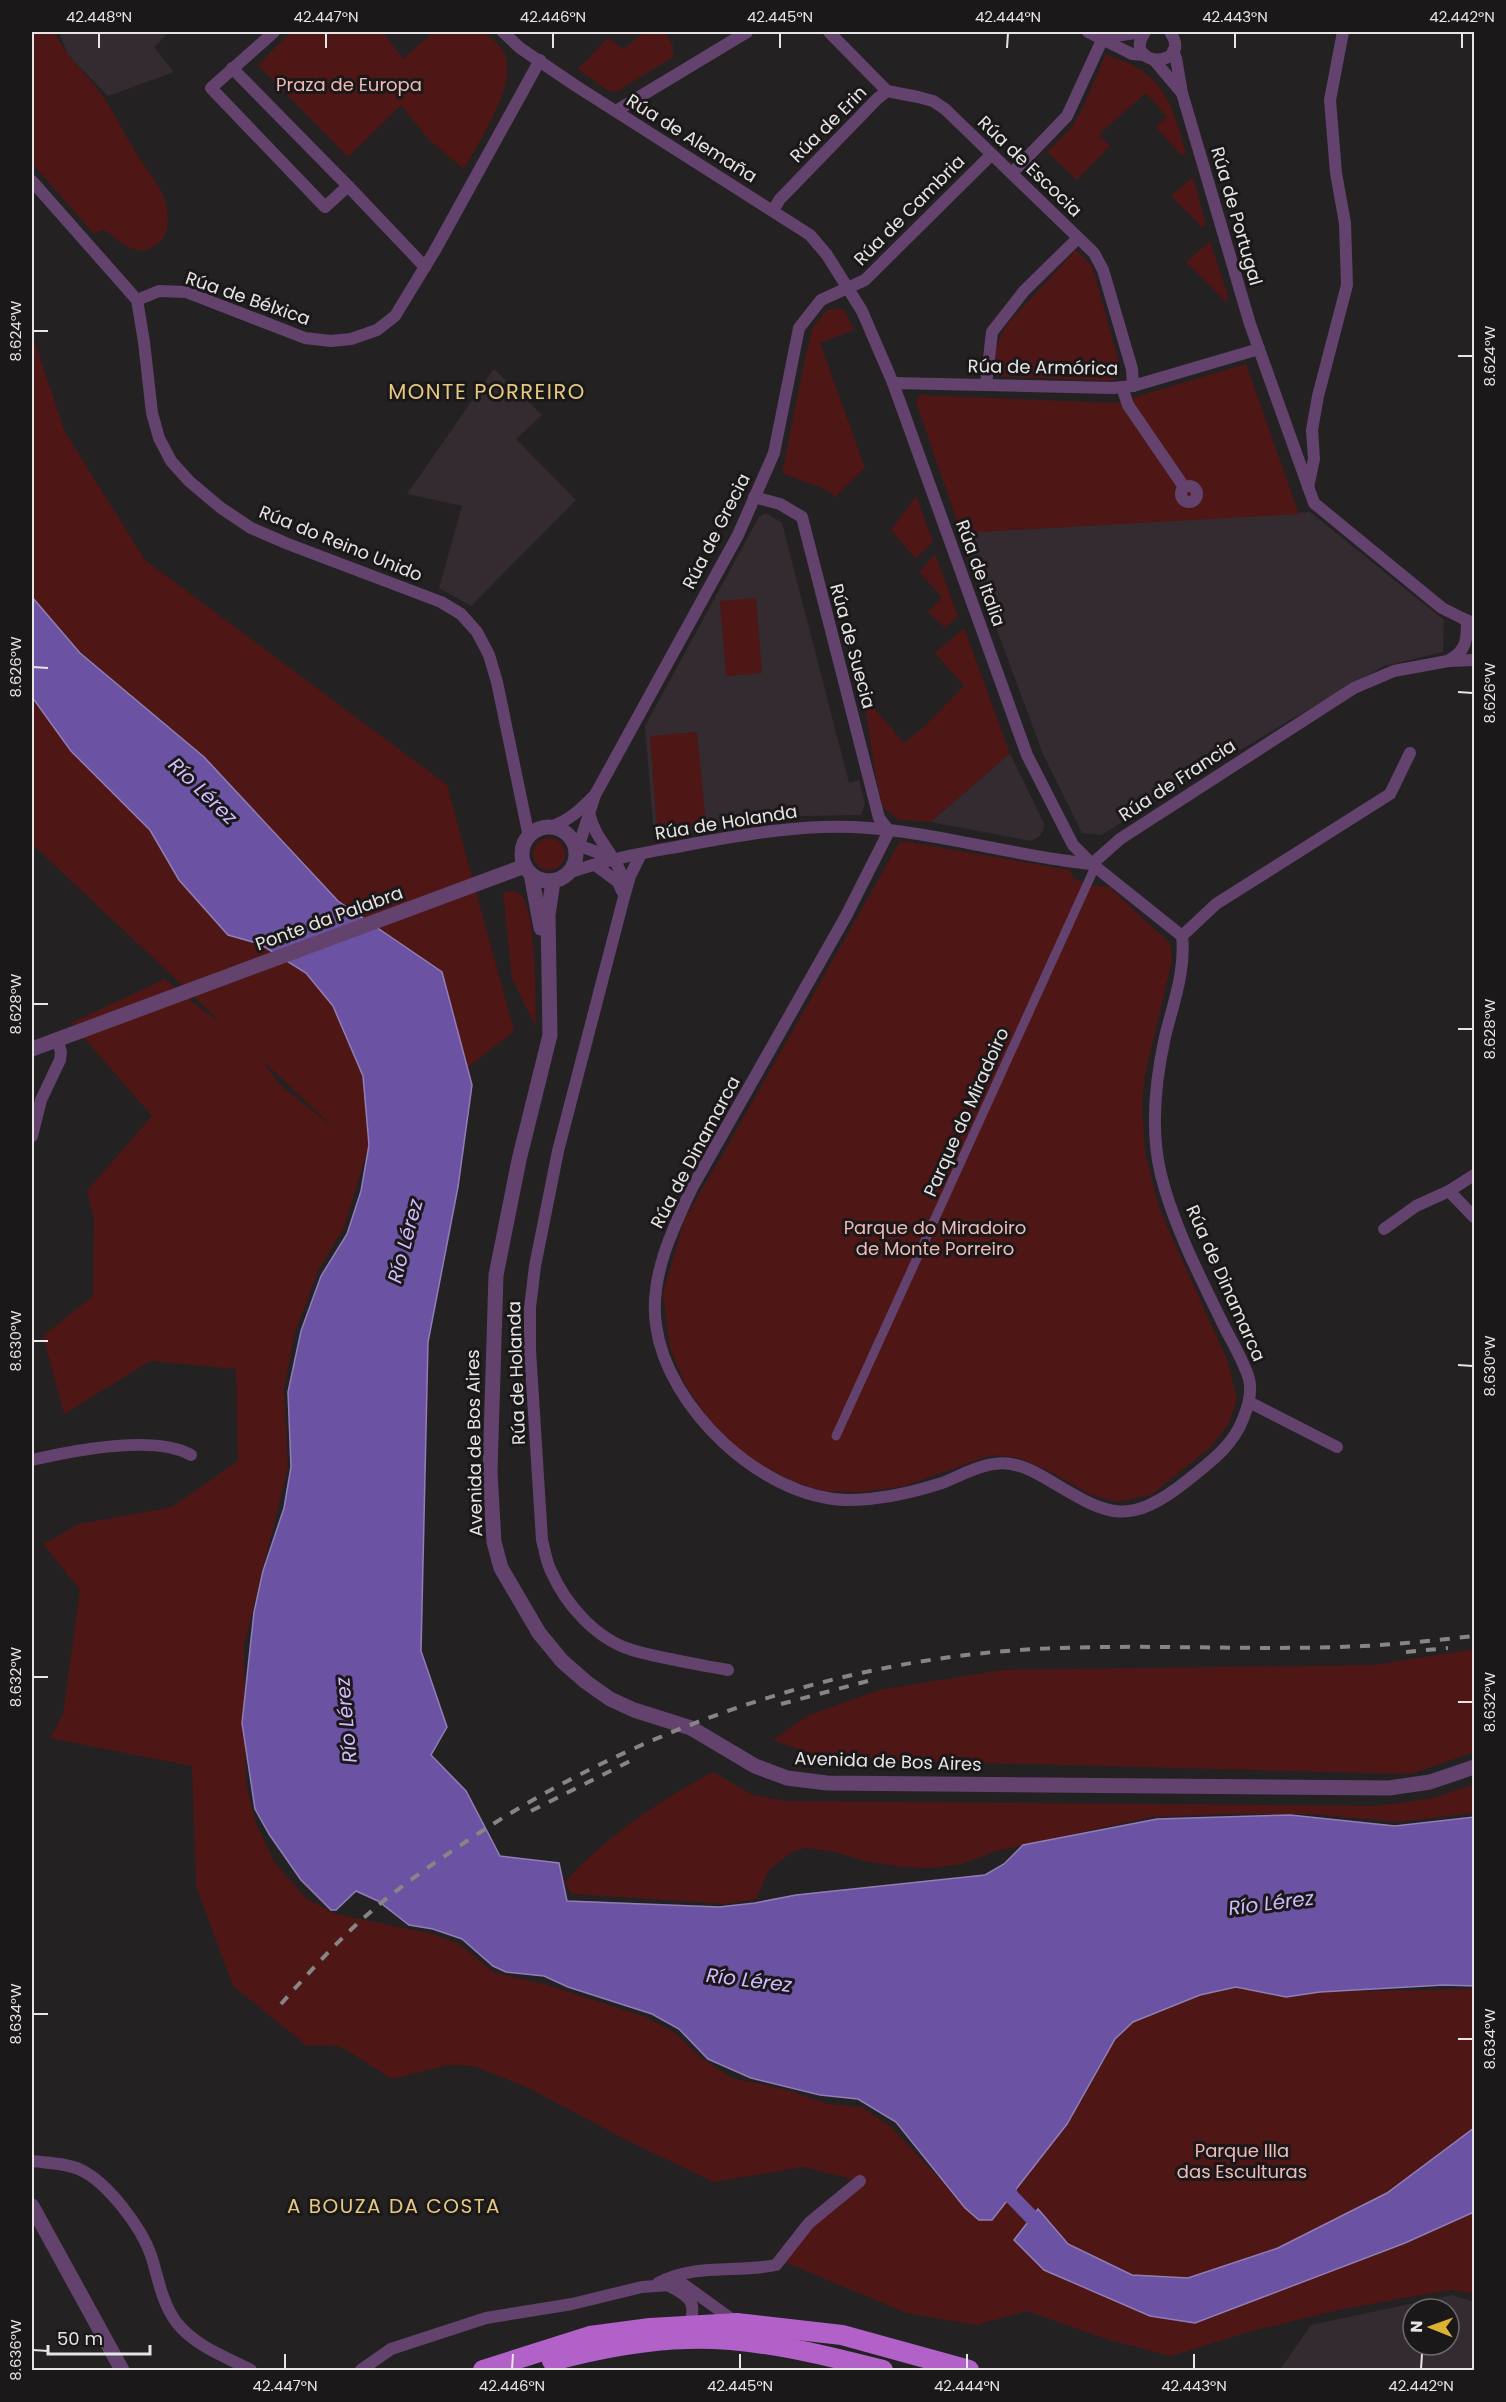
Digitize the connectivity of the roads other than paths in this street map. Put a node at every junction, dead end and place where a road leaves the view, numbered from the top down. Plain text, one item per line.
1 (274, 32) edge
2 (503, 32) edge
3 (747, 32) edge
4 (829, 32) edge
5 (1088, 32) edge
6 (1143, 32) edge
7 (1343, 32) edge
8 (1173, 33) edge
9 (1103, 38) junction
10 (1173, 51) junction
11 (1150, 58) junction
12 (540, 60) junction
13 (232, 68) junction
14 (887, 91) junction
15 (1182, 93) junction
16 (616, 111) junction
17 (991, 155) junction
18 (1012, 173) junction
19 (32, 181) edge
20 (348, 186) junction
21 (773, 210) junction
22 (1078, 238) junction
23 (425, 267) junction
24 (849, 287) junction
25 (137, 300) junction
26 (1259, 349) junction
27 (893, 383) junction
28 (986, 385) junction
29 (1128, 387) junction
30 (1184, 487) dead end
31 (1308, 488) junction
32 (754, 497) junction
33 (1471, 622) edge
34 (1474, 660) edge
35 (1448, 661) junction
36 (1410, 753) dead end
37 (595, 795) junction
38 (590, 816) junction
39 (550, 827) junction
40 (889, 831) junction
41 (529, 837) junction
42 (575, 847) junction
43 (641, 854) junction
44 (614, 859) junction
45 (596, 865) junction
46 (1093, 866) junction
47 (528, 870) junction
48 (568, 873) junction
49 (553, 880) junction
50 (624, 897) junction
51 (1182, 936) junction
52 (550, 984) junction
53 (57, 1039) junction
54 (32, 1049) edge
55 (32, 1136) edge
56 (1474, 1175) edge
57 (1449, 1191) junction
58 (1474, 1217) edge
59 (1384, 1229) dead end
60 (1249, 1402) junction
61 (836, 1436) dead end
62 (1337, 1447) dead end
63 (191, 1455) dead end
64 (32, 1460) edge
65 (728, 1670) dead end
66 (1474, 1767) edge
67 (32, 2161) edge
68 (860, 2181) dead end
69 (32, 2206) edge
70 (654, 2285) junction
71 (668, 2286) junction
72 (737, 2323) junction
73 (689, 2325) junction
74 (122, 2370) edge
75 (251, 2370) edge
76 (361, 2370) edge
77 (483, 2370) edge
78 (516, 2370) edge
79 (883, 2370) edge
80 (969, 2370) edge

1 - 13 street
2 - 12 street, Rúa de Alemaña
3 - 16 street
4 - 14 street
5 - 9 street
6 - 9 street
6 - 11 street
7 - 31 street
8 - 10 street, Rúa de Portugal
9 - 11 street
9 - 18 street
10 - 11 street
10 - 15 street, Rúa de Portugal
11 - 15 street, Rúa de Portugal
12 - 16 street, Rúa de Alemaña
12 - 23 street, Rúa de Bélxica
13 - 20 street
13 - 20 street
14 - 17 street, Rúa de Escocia
14 - 21 street, Rúa de Erin
15 - 26 street, Rúa de Portugal
16 - 21 street, Rúa de Alemaña
17 - 18 street, Rúa de Escocia
17 - 24 street, Rúa de Cambria
18 - 22 street, Rúa de Escocia
19 - 25 street
20 - 23 street
21 - 24 street, Rúa de Alemaña
22 - 28 street
22 - 29 street, Rúa de Escocia
23 - 25 street, Rúa de Bélxica
24 - 27 street, Rúa de Italia
24 - 32 street, Rúa de Grecia
25 - 41 street, Rúa do Reino Unido
26 - 29 street, Rúa de Armórica
26 - 31 street, Rúa de Portugal
27 - 28 street, Rúa de Armórica
27 - 46 street, Rúa de Italia
28 - 29 street, Rúa de Armórica
29 - 30 street, Rúa de Escocia
31 - 33 street, Rúa de Portugal
32 - 37 street, Rúa de Grecia
32 - 40 street, Rúa de Suecia
33 - 35 street
34 - 35 street, Rúa de Francia
35 - 46 street, Rúa de Francia
36 - 51 street
37 - 38 street, Rúa de Grecia
37 - 39 street, Rúa de Grecia
38 - 42 street, Rúa de Grecia
38 - 44 street
39 - 41 street
39 - 42 street
40 - 43 street, Rúa de Holanda
40 - 46 street
40 - 60 street, Rúa de Dinamarca
41 - 47 street
42 - 44 street
42 - 48 street
43 - 44 street, Rúa de Holanda
43 - 50 street, Rúa de Holanda
44 - 45 street, Rúa de Holanda
44 - 50 street, Rúa de Holanda
45 - 48 street, Rúa de Holanda
45 - 50 street
46 - 51 street
46 - 61 street, Parque do Miradoiro
47 - 49 street
47 - 52 street, Avenida de Bos Aires
47 - 53 street, Ponte da Palabra
48 - 49 street
49 - 52 street, Avenida de Bos Aires
50 - 65 street, Rúa de Holanda
51 - 60 street, Rúa de Dinamarca
52 - 66 street, Avenida de Bos Aires
53 - 54 street, Ponte da Palabra
53 - 55 street
56 - 57 street
57 - 58 street
57 - 59 street
60 - 62 street
63 - 64 street
67 - 75 street
68 - 70 street
69 - 74 street
70 - 71 street
70 - 76 street
71 - 72 street
71 - 73 street
72 - 73 highway
72 - 80 highway
73 - 77 highway
78 - 79 highway

